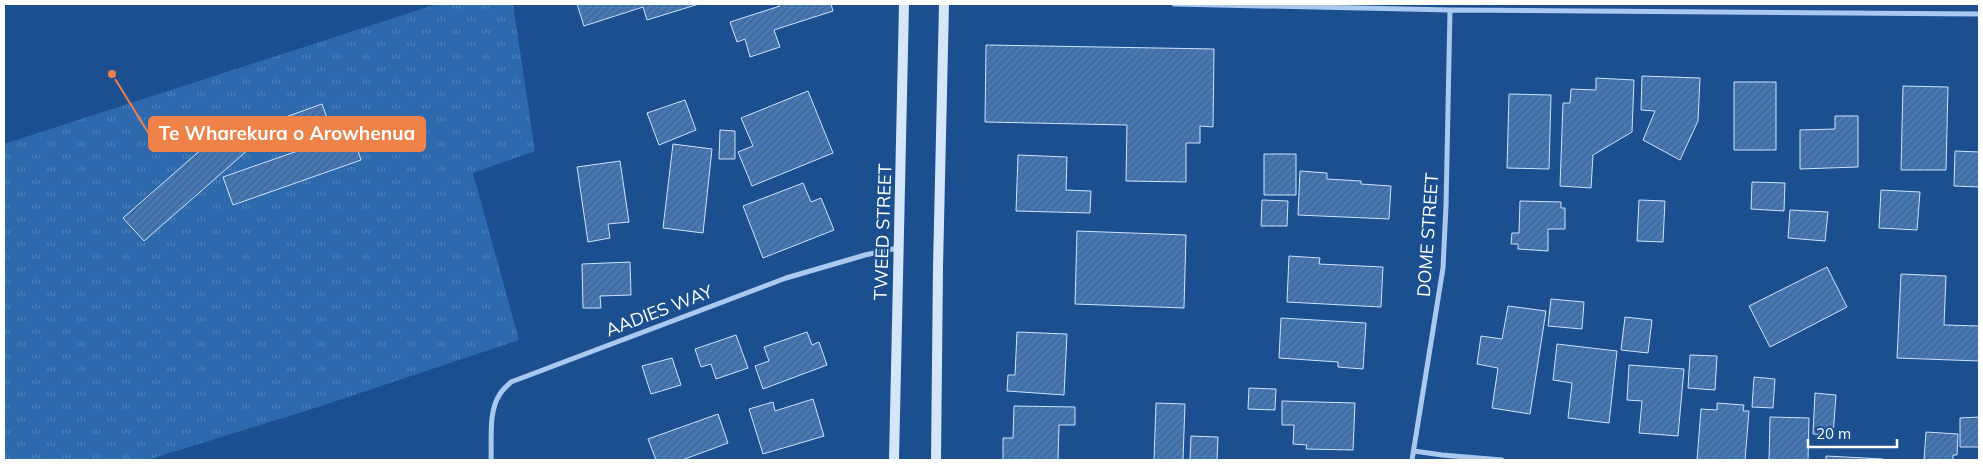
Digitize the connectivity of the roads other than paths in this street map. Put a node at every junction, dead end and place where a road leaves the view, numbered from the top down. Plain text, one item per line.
1 (904, 4) edge
2 (944, 4) edge
3 (1174, 4) edge
4 (1450, 10) junction
5 (1979, 14) edge
6 (898, 248) junction
7 (1414, 450) junction
8 (491, 460) edge
9 (894, 460) edge
10 (936, 460) edge
11 (1412, 460) edge
12 (1502, 460) edge

1 - 6 main road, TWEED STREET
2 - 10 main road
3 - 4 street
4 - 5 street
4 - 7 street, DOME STREET
6 - 8 street, AADIES WAY
6 - 9 main road, TWEED STREET
7 - 11 street, DOME STREET
7 - 12 street

